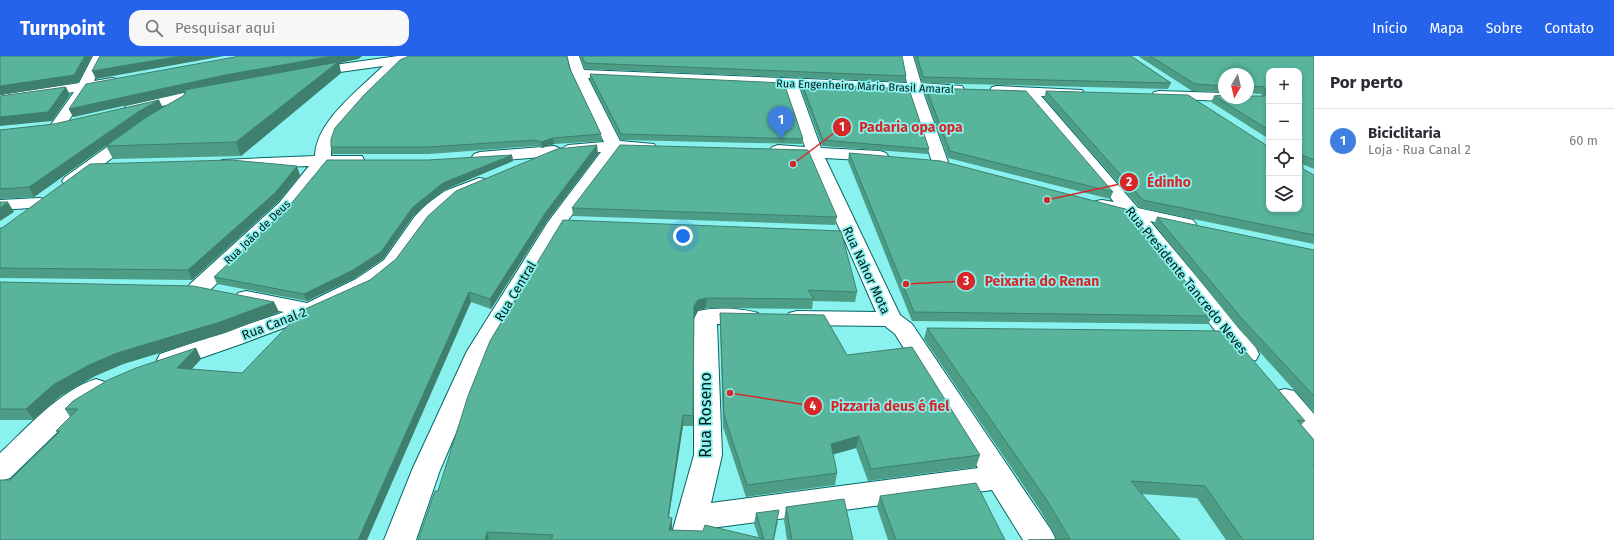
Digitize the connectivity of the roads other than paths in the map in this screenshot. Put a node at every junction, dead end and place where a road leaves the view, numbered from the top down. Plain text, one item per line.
1 (98, 56) edge
2 (907, 56) edge
3 (403, 58) edge
4 (576, 65) edge
5 (298, 74) edge
6 (122, 80) edge
7 (1168, 82) edge
8 (791, 83) junction
9 (84, 87) junction
10 (223, 88) edge
11 (915, 88) junction
12 (968, 90) edge
13 (984, 90) edge
14 (1029, 91) junction
15 (201, 93) junction
16 (1092, 93) edge
17 (1148, 94) edge
18 (1187, 95) junction
19 (1218, 97) edge
20 (0, 99) edge
21 (1212, 112) edge
22 (137, 121) junction
23 (63, 125) edge
24 (614, 146) junction
25 (667, 147) edge
26 (760, 150) edge
27 (554, 151) junction
28 (814, 151) junction
29 (467, 158) edge
30 (323, 160) junction
31 (368, 160) edge
32 (210, 165) edge
33 (91, 166) junction
34 (119, 166) edge
35 (50, 195) junction
36 (1087, 201) edge
37 (0, 205) edge
38 (1133, 213) junction
39 (17, 220) edge
40 (557, 222) junction
41 (581, 223) edge
42 (1201, 227) edge
43 (310, 310) junction
44 (897, 324) junction
45 (927, 330) edge
46 (1206, 333) edge
47 (1229, 334) junction
48 (155, 364) edge
49 (1259, 368) edge
50 (112, 380) edge
51 (1274, 386) edge
52 (1314, 432) edge
53 (0, 470) edge
54 (999, 477) junction
55 (689, 529) edge
56 (400, 540) edge
57 (1040, 540) edge

1 - 9 street
2 - 11 street
3 - 5 street
3 - 30 street
4 - 8 street, Rua Engenheiro Mário Brasil Amaral
4 - 24 street
6 - 9 street
7 - 18 street
8 - 11 street, Rua Engenheiro Mário Brasil Amaral
8 - 28 street, Rua Nahor Mota
9 - 20 street
9 - 23 street
10 - 15 street
11 - 12 street, Rua Engenheiro Mário Brasil Amaral
11 - 28 street
13 - 14 street
14 - 16 street
14 - 38 street, Rua Presidente Tancredo Neves
15 - 22 street
15 - 22 street
17 - 18 street
18 - 19 street
18 - 21 street
22 - 33 street
24 - 25 street, Rua Canal 2
24 - 27 street, Rua Canal 2
24 - 40 street, Rua Central
26 - 28 street
27 - 29 street
27 - 43 street, Rua Canal 2
28 - 44 street, Rua Nahor Mota
30 - 31 street
30 - 32 street
30 - 43 street, Rua João de Deus
33 - 34 street
33 - 35 street
35 - 37 street
35 - 39 street
36 - 38 street
38 - 42 street
38 - 47 street, Rua Presidente Tancredo Neves
40 - 41 street
40 - 56 street, Rua Central
43 - 48 street, Rua Canal 2
44 - 45 street
44 - 54 street, Rua Nahor Mota
44 - 55 street, Rua Roseno
46 - 47 street
47 - 49 street, Rua Presidente Tancredo Neves
50 - 53 street
51 - 52 street
54 - 55 street
54 - 57 street, Rua Nahor Mota

